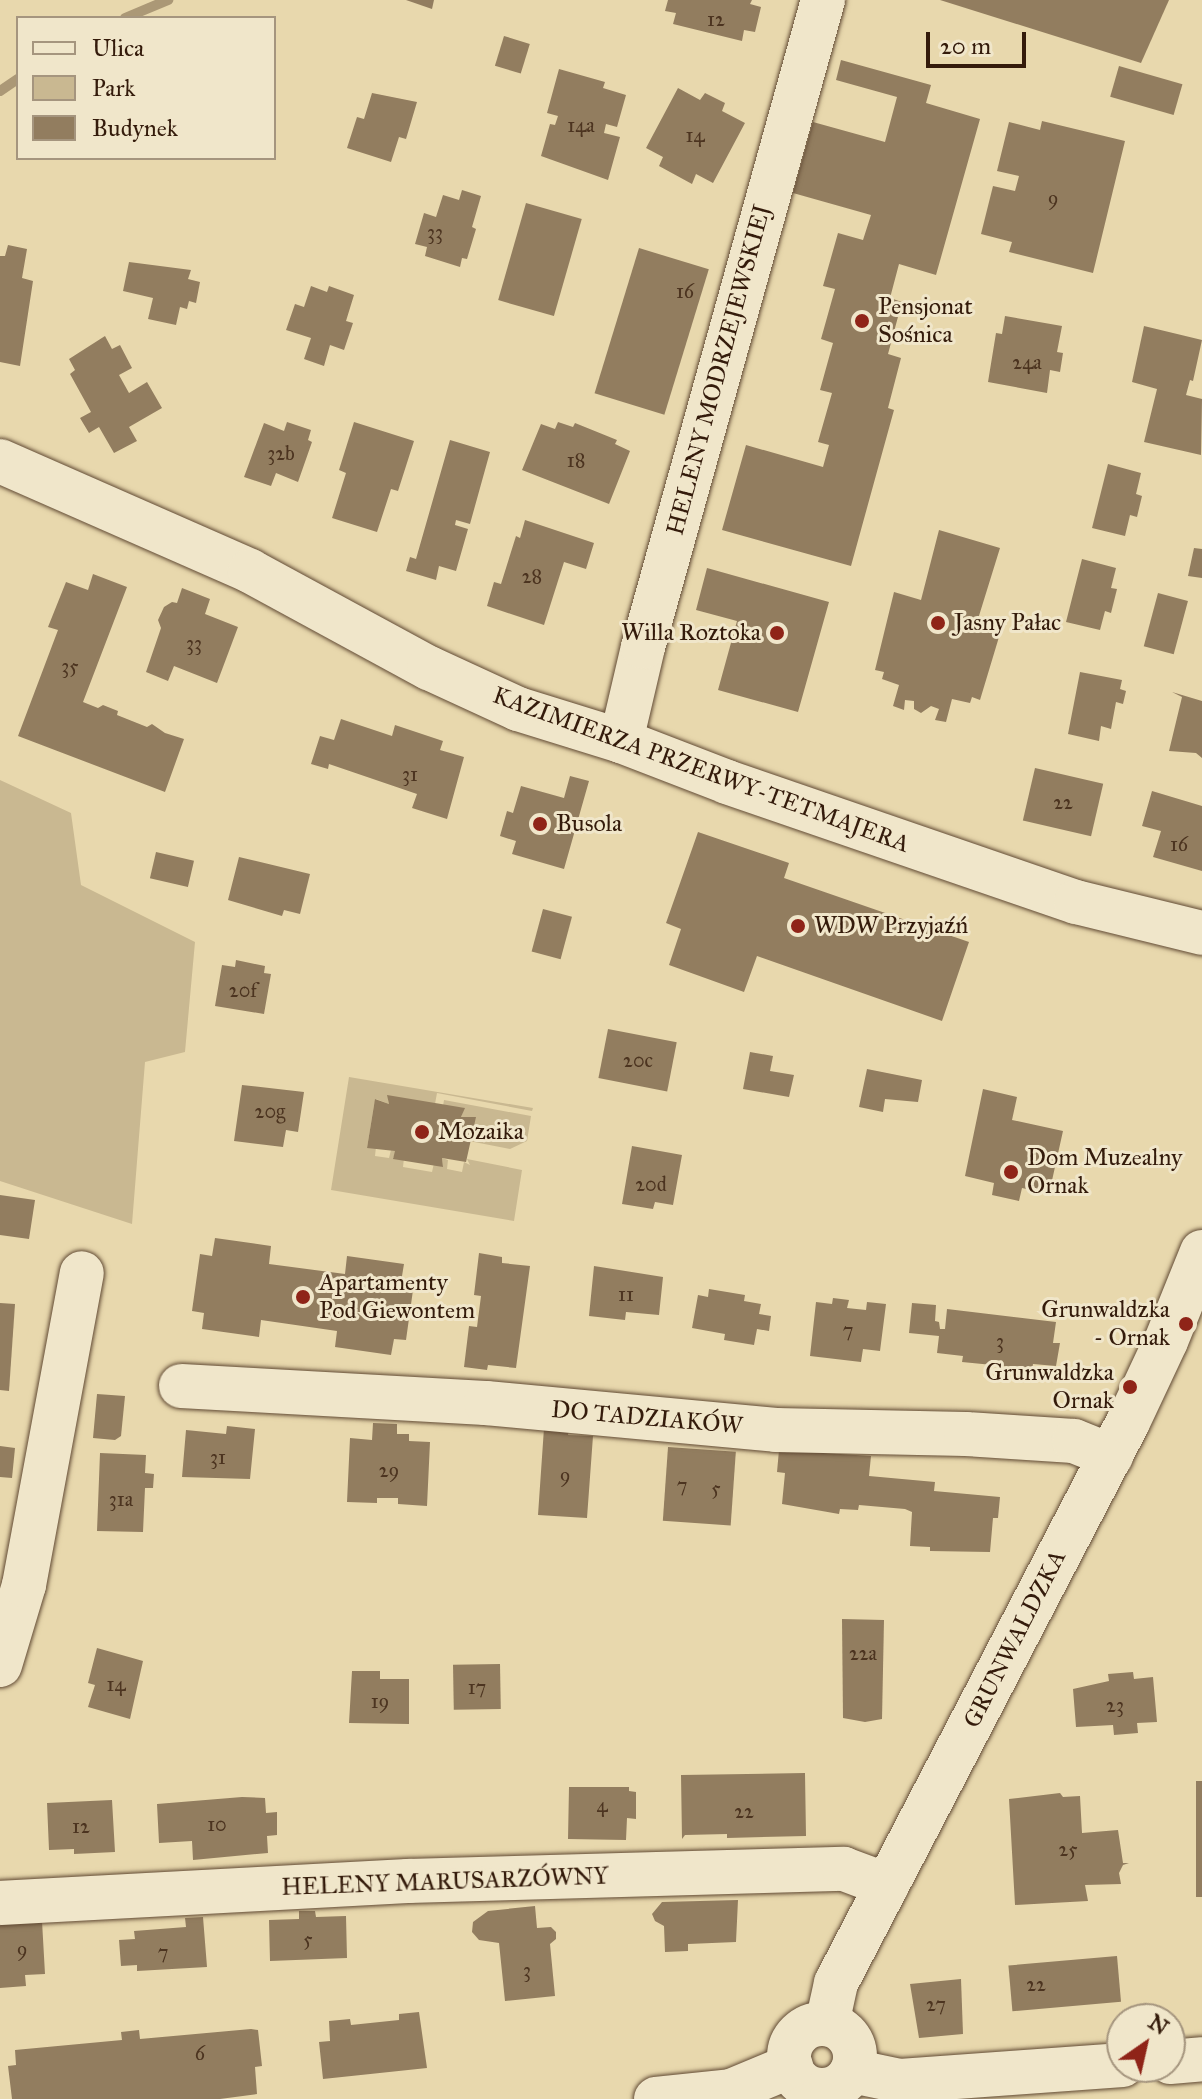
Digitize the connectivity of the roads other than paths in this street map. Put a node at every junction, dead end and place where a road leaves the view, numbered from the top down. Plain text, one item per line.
1 (823, 0) edge
2 (0, 461) edge
3 (621, 741) junction
4 (1202, 933) edge
5 (1202, 1252) edge
6 (82, 1273) dead end
7 (181, 1386) dead end
8 (1111, 1456) junction
9 (0, 1665) edge
10 (887, 1885) junction
11 (0, 1903) edge
12 (827, 2024) junction
13 (791, 2066) junction
14 (1106, 2066) edge
15 (852, 2071) junction
16 (656, 2099) edge

1 - 3 street, HELENY MODRZEJEWSKIEJ
2 - 3 street, KAZIMIERZA PRZERWY-TETMAJERA
3 - 4 street, KAZIMIERZA PRZERWY-TETMAJERA
5 - 8 street, GRUNWALDZKA
6 - 9 street
7 - 8 street, DO TADZIAKÓW
8 - 10 street, GRUNWALDZKA
10 - 11 street, HELENY MARUSARZÓWNY
10 - 12 street, GRUNWALDZKA
12 - 13 street
12 - 15 street
13 - 15 street
13 - 16 street
14 - 15 street

